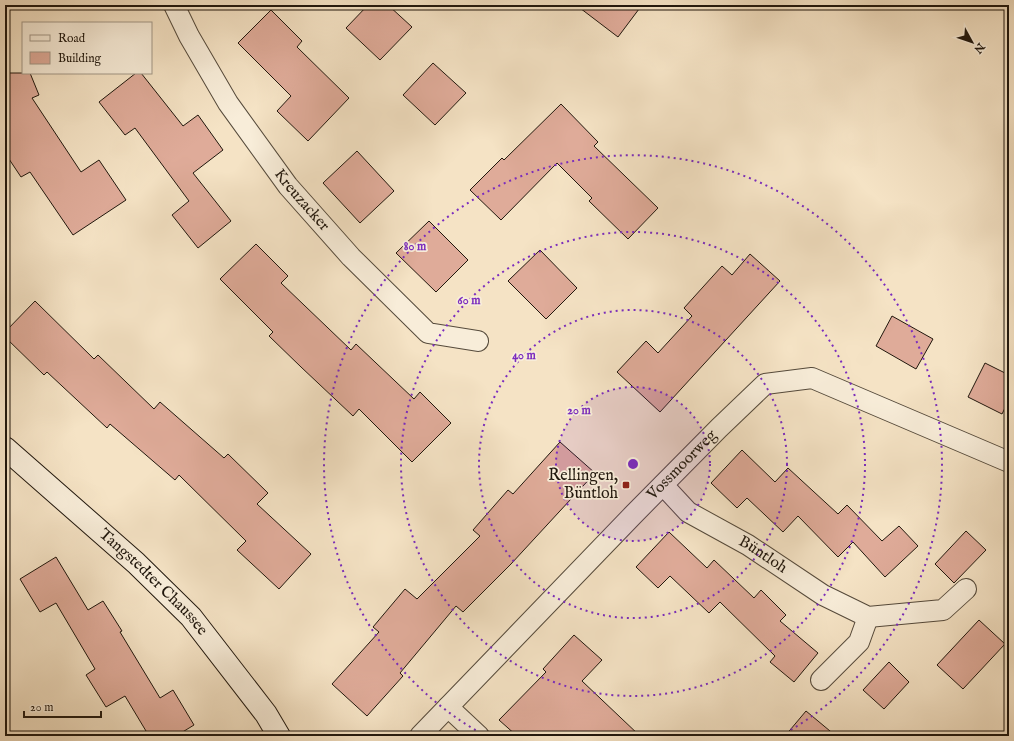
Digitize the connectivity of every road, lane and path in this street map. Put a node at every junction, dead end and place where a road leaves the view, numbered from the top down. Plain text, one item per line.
1 (174, 5) edge
2 (478, 341) dead end
3 (5, 448) edge
4 (1009, 462) edge
5 (663, 485) junction
6 (966, 589) dead end
7 (868, 617) junction
8 (822, 680) dead end
9 (448, 707) junction
10 (279, 736) edge
11 (420, 736) edge
12 (479, 736) edge

1 - 2 street, Kreuzacker
3 - 10 main road, Tangstedter Chaussee
4 - 5 street, Vossmoorweg
5 - 7 street, Büntloh
5 - 9 street, Vossmoorweg
6 - 7 street
7 - 8 street
9 - 11 street, Vossmoorweg
9 - 12 street

